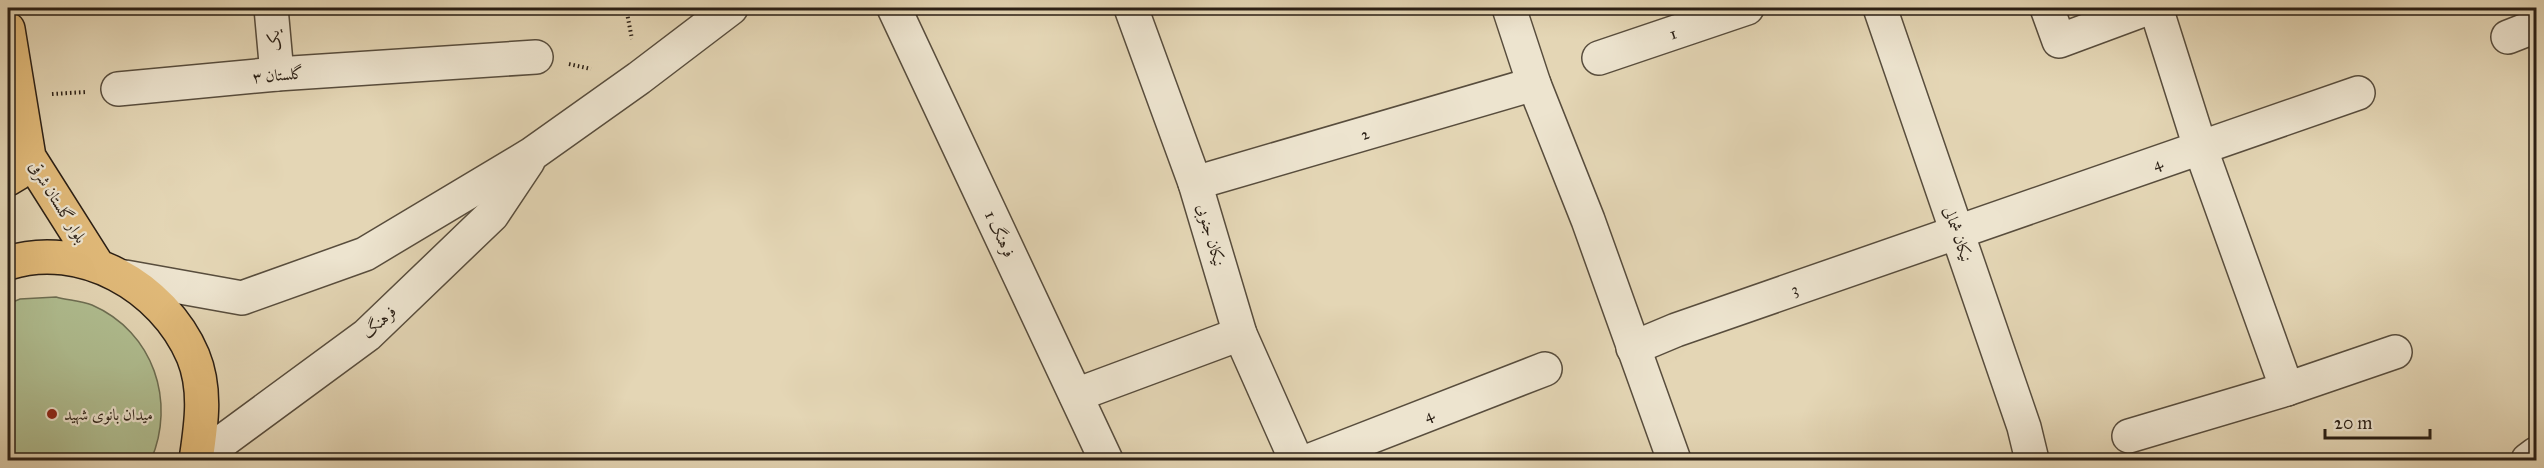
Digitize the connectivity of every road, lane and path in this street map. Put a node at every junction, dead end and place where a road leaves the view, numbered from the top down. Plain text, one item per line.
1 (271, 8) edge
2 (731, 8) edge
3 (894, 8) edge
4 (1131, 8) edge
5 (1509, 8) edge
6 (1747, 8) edge
7 (1880, 8) edge
8 (2047, 8) edge
9 (2148, 8) edge
10 (2156, 8) edge
11 (8, 29) edge
12 (536, 57) joint
13 (1599, 58) dead end
14 (277, 74) junction
15 (639, 78) junction
16 (1534, 84) junction
17 (118, 89) joint
18 (2358, 93) dead end
19 (21, 96) junction
20 (2200, 147) junction
21 (532, 154) junction
22 (18, 168) edge
23 (1195, 183) junction
24 (1957, 232) junction
25 (8, 263) edge
26 (111, 272) junction
27 (1240, 334) junction
28 (1633, 348) junction
29 (2395, 352) dead end
30 (1545, 369) dead end
31 (2287, 389) junction
32 (1076, 394) junction
33 (2129, 436) dead end
34 (2536, 454) edge
35 (196, 460) edge
36 (1106, 460) edge
37 (1296, 460) edge
38 (1311, 460) edge
39 (1674, 460) edge
40 (2032, 460) edge
41 (2528, 460) edge

1 - 14 street, یک
2 - 15 street, فرهنگ
3 - 32 street, فرهنگ 1
4 - 23 street, نیکان جنوبی
5 - 16 street
6 - 13 street, 1
7 - 24 street, نیکان شمالی
8 - 9 street
10 - 20 street
11 - 19 main road, بلوار گلستان شرقی
12 - 14 street, گلستان ۳
12 - 15 path
14 - 17 street, گلستان ۳
15 - 21 street, فرهنگ
16 - 23 street, 2
16 - 28 street
17 - 19 path
18 - 20 street, 4
19 - 22 main road, بلوار گلستان شرقی
20 - 24 street, 4
20 - 31 street
21 - 26 street, فرهنگ
21 - 35 street, فرهنگ
22 - 26 main road, بلوار گلستان شرقی
23 - 27 street, نیکان جنوبی
24 - 28 street, 3
24 - 40 street, نیکان شمالی
25 - 26 main road
26 - 35 main road
27 - 32 street
27 - 37 street, نیکان جنوبی
28 - 39 street
29 - 31 street
30 - 38 street, 4
31 - 33 street
32 - 36 street, فرهنگ 1
34 - 41 street

